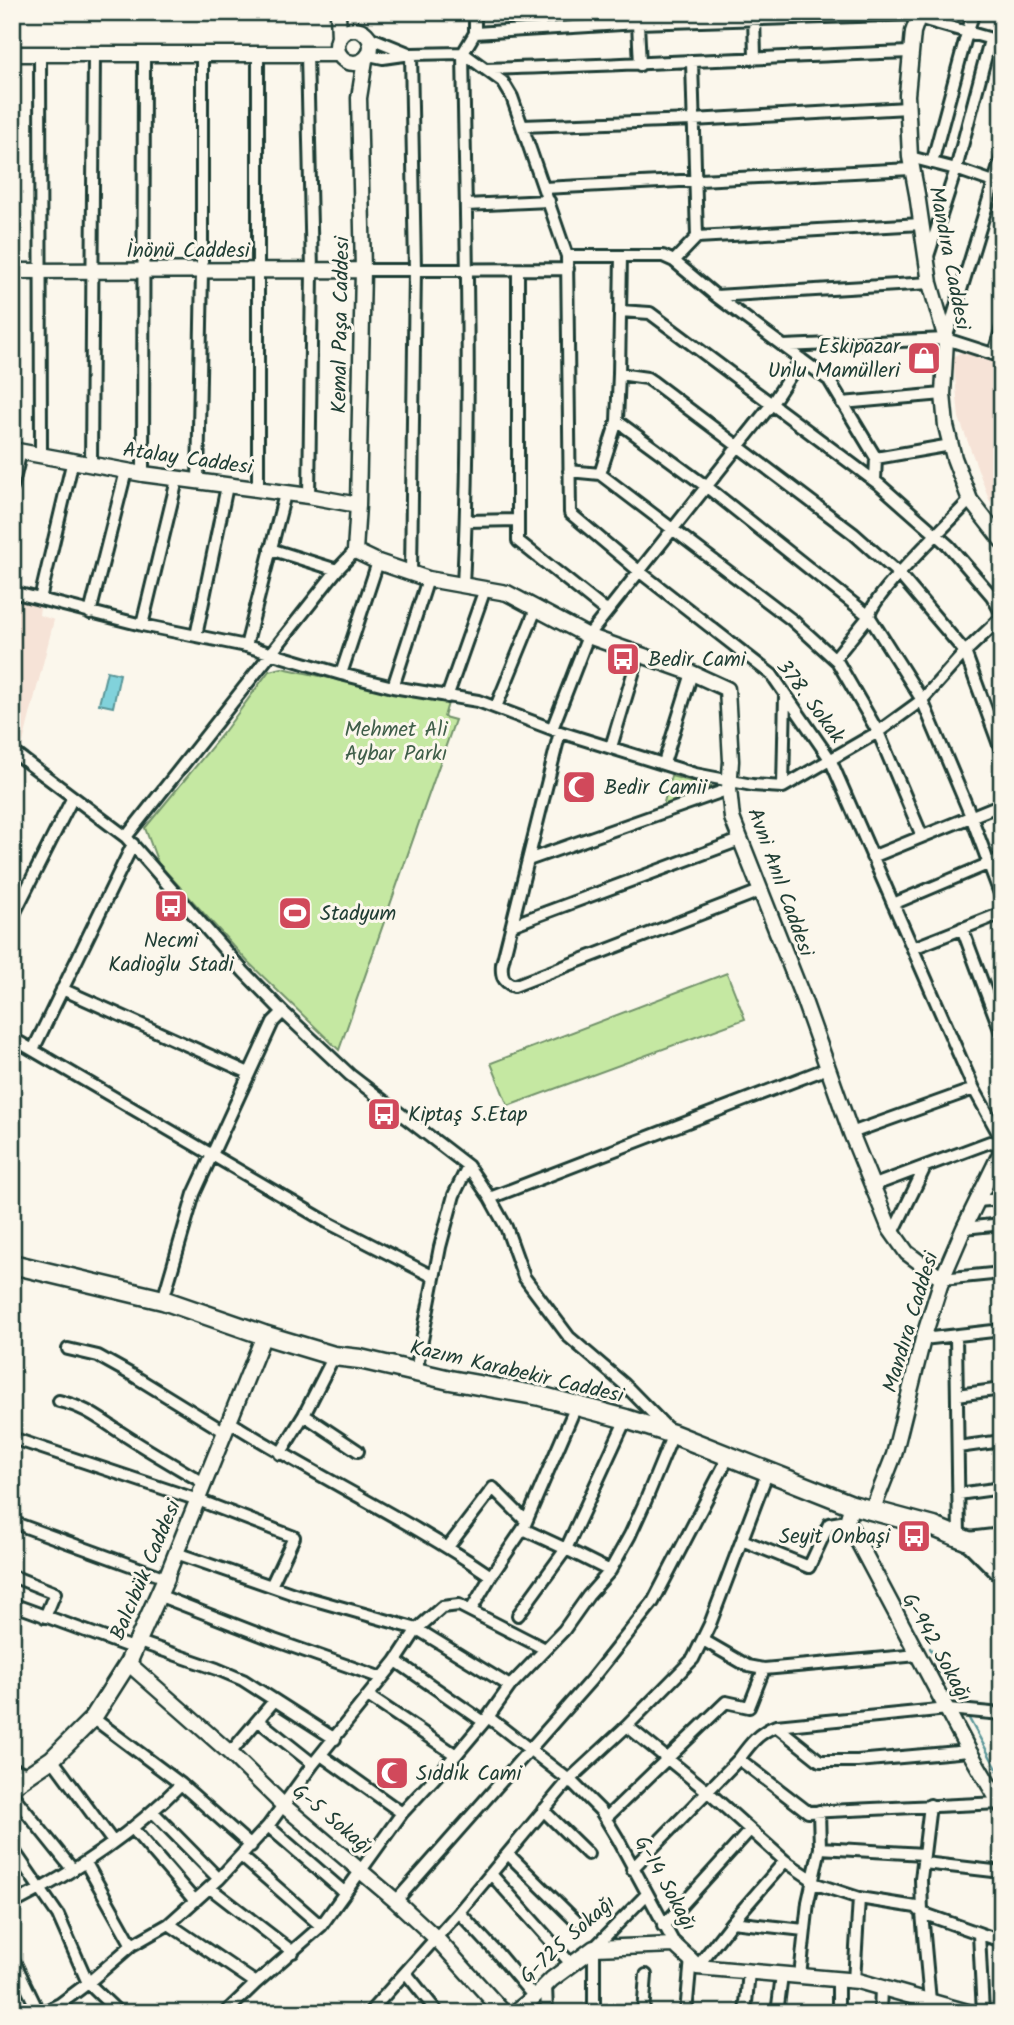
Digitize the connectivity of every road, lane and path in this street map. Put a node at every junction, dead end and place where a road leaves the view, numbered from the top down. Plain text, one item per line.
1 (338, 12) edge
2 (346, 12) edge
3 (475, 12) edge
4 (590, 12) edge
5 (974, 12) edge
6 (822, 14) edge
7 (919, 15) edge
8 (754, 16) edge
9 (638, 23) junction
10 (591, 26) junction
11 (363, 32) junction
12 (475, 33) junction
13 (967, 33) junction
14 (996, 41) edge
15 (343, 52) junction
16 (911, 52) junction
17 (307, 53) junction
18 (463, 53) junction
19 (12, 54) edge
20 (40, 54) junction
21 (94, 54) junction
22 (144, 54) junction
23 (202, 54) junction
24 (258, 54) junction
25 (411, 54) junction
26 (367, 57) junction
27 (755, 58) junction
28 (692, 62) junction
29 (640, 65) junction
30 (486, 69) junction
31 (359, 98) junction
32 (908, 108) junction
33 (693, 120) junction
34 (522, 126) junction
35 (1002, 156) edge
36 (910, 163) junction
37 (932, 163) junction
38 (956, 169) junction
39 (695, 179) junction
40 (998, 184) edge
41 (544, 188) junction
42 (549, 201) junction
43 (466, 205) junction
44 (921, 224) junction
45 (697, 237) junction
46 (567, 256) junction
47 (621, 256) junction
48 (926, 260) junction
49 (674, 261) junction
50 (415, 269) junction
51 (568, 269) junction
52 (363, 270) junction
53 (467, 270) junction
54 (518, 270) junction
55 (12, 271) edge
56 (39, 271) junction
57 (144, 271) junction
58 (202, 271) junction
59 (258, 271) junction
60 (312, 271) junction
61 (93, 272) junction
62 (930, 283) junction
63 (716, 296) junction
64 (620, 311) junction
65 (1002, 327) edge
66 (946, 339) junction
67 (784, 346) junction
68 (998, 355) edge
69 (801, 359) junction
70 (619, 374) junction
71 (943, 394) junction
72 (842, 403) junction
73 (771, 405) junction
74 (617, 421) junction
75 (951, 445) junction
76 (738, 446) junction
77 (17, 450) edge
78 (41, 455) junction
79 (876, 458) junction
80 (73, 460) junction
81 (90, 464) junction
82 (126, 471) junction
83 (569, 471) junction
84 (142, 474) junction
85 (600, 474) junction
86 (177, 480) junction
87 (875, 481) junction
88 (198, 482) junction
89 (227, 486) junction
90 (707, 487) junction
91 (12, 488) edge
92 (258, 489) junction
93 (285, 494) junction
94 (309, 496) junction
95 (970, 500) junction
96 (358, 505) junction
97 (518, 520) junction
98 (466, 522) junction
99 (673, 529) junction
100 (937, 536) junction
101 (1002, 541) edge
102 (270, 549) junction
103 (355, 551) junction
104 (378, 562) junction
105 (337, 570) junction
106 (640, 572) junction
107 (411, 573) junction
108 (899, 574) junction
109 (428, 579) junction
110 (463, 585) junction
111 (485, 589) junction
112 (12, 593) edge
113 (40, 599) junction
114 (536, 609) junction
115 (607, 612) junction
116 (90, 613) junction
117 (1002, 616) edge
118 (869, 617) junction
119 (142, 625) junction
120 (196, 636) junction
121 (588, 636) junction
122 (246, 646) junction
123 (272, 652) junction
124 (965, 653) junction
125 (639, 654) junction
126 (835, 659) junction
127 (692, 673) junction
128 (341, 674) junction
129 (393, 687) junction
130 (785, 695) junction
131 (447, 696) junction
132 (922, 700) junction
133 (496, 707) junction
134 (556, 730) junction
135 (878, 732) junction
136 (611, 747) junction
137 (1002, 753) edge
138 (13, 754) edge
139 (830, 759) junction
140 (664, 764) junction
141 (729, 785) junction
142 (783, 787) junction
143 (73, 797) junction
144 (1002, 804) edge
145 (971, 816) junction
146 (922, 836) junction
147 (130, 841) junction
148 (740, 841) junction
149 (872, 857) junction
150 (1002, 858) edge
151 (528, 860) junction
152 (988, 863) junction
153 (760, 891) junction
154 (1002, 899) edge
155 (893, 904) junction
156 (1002, 913) edge
157 (12, 918) edge
158 (512, 925) junction
159 (962, 928) junction
160 (913, 948) junction
161 (62, 989) junction
162 (284, 1012) junction
163 (1002, 1035) edge
164 (12, 1038) edge
165 (33, 1050) junction
166 (828, 1068) junction
167 (249, 1073) junction
168 (974, 1090) junction
169 (851, 1133) junction
170 (1002, 1142) edge
171 (1002, 1150) edge
172 (213, 1154) junction
173 (468, 1166) junction
174 (925, 1167) junction
175 (872, 1186) junction
176 (490, 1198) junction
177 (1002, 1199) edge
178 (977, 1201) junction
179 (1002, 1224) edge
180 (964, 1228) junction
181 (893, 1233) junction
182 (12, 1264) edge
183 (1002, 1272) edge
184 (434, 1278) junction
185 (942, 1279) junction
186 (163, 1300) junction
187 (1002, 1330) edge
188 (264, 1335) junction
189 (956, 1336) junction
190 (923, 1339) junction
191 (68, 1349) dead end
192 (334, 1356) junction
193 (416, 1371) junction
194 (1002, 1389) edge
195 (957, 1395) junction
196 (59, 1401) dead end
197 (576, 1406) junction
198 (304, 1415) junction
199 (626, 1419) junction
200 (228, 1427) junction
201 (673, 1434) junction
202 (12, 1438) edge
203 (1002, 1441) edge
204 (958, 1447) junction
205 (359, 1451) dead end
206 (280, 1454) junction
207 (729, 1457) junction
208 (768, 1471) junction
209 (204, 1483) junction
210 (1002, 1488) edge
211 (958, 1494) junction
212 (198, 1500) junction
213 (872, 1511) junction
214 (849, 1513) junction
215 (12, 1521) edge
216 (525, 1525) junction
217 (1002, 1534) edge
218 (961, 1538) junction
219 (742, 1540) junction
220 (448, 1547) junction
221 (566, 1549) junction
222 (176, 1553) junction
223 (1002, 1555) edge
224 (610, 1572) junction
225 (12, 1576) edge
226 (491, 1576) junction
227 (166, 1578) junction
228 (1002, 1579) edge
229 (271, 1586) junction
230 (158, 1595) junction
231 (12, 1604) edge
232 (471, 1611) junction
233 (518, 1615) dead end
234 (46, 1616) junction
235 (417, 1629) junction
236 (703, 1640) junction
237 (545, 1649) junction
238 (134, 1651) junction
239 (918, 1655) junction
240 (396, 1661) junction
241 (764, 1669) junction
242 (382, 1678) junction
243 (510, 1686) junction
244 (368, 1696) junction
245 (274, 1701) junction
246 (951, 1710) junction
247 (1002, 1714) edge
248 (93, 1718) junction
249 (486, 1719) junction
250 (259, 1720) junction
251 (626, 1726) junction
252 (776, 1726) junction
253 (335, 1740) junction
254 (530, 1748) junction
255 (969, 1751) junction
256 (230, 1753) junction
257 (456, 1755) junction
258 (52, 1759) junction
259 (668, 1759) junction
260 (739, 1759) junction
261 (317, 1760) junction
262 (12, 1768) edge
263 (29, 1775) junction
264 (569, 1780) junction
265 (181, 1784) junction
266 (12, 1786) edge
267 (707, 1791) junction
268 (12, 1794) edge
269 (930, 1805) junction
270 (1001, 1805) edge
271 (284, 1806) junction
272 (543, 1810) junction
273 (819, 1811) junction
274 (153, 1812) junction
275 (402, 1813) junction
276 (606, 1818) junction
277 (268, 1826) junction
278 (133, 1829) junction
279 (750, 1830) junction
280 (113, 1842) junction
281 (251, 1846) junction
282 (12, 1848) edge
283 (820, 1848) junction
284 (508, 1854) junction
285 (588, 1854) dead end
286 (241, 1856) junction
287 (924, 1858) junction
288 (785, 1861) junction
289 (86, 1863) junction
290 (632, 1869) junction
291 (73, 1870) junction
292 (360, 1870) junction
293 (1002, 1872) edge
294 (491, 1874) junction
295 (219, 1880) junction
296 (813, 1883) junction
297 (210, 1888) junction
298 (40, 1890) junction
299 (344, 1892) junction
300 (647, 1894) junction
301 (859, 1898) junction
302 (195, 1901) junction
303 (396, 1901) junction
304 (12, 1904) edge
305 (459, 1912) junction
306 (922, 1913) junction
307 (575, 1920) dead end
308 (732, 1922) junction
309 (169, 1924) junction
310 (321, 1926) junction
311 (663, 1926) junction
312 (804, 1930) junction
313 (979, 1934) junction
314 (436, 1938) junction
315 (1002, 1942) edge
316 (132, 1945) junction
317 (675, 1945) junction
318 (594, 1948) junction
319 (293, 1952) junction
320 (12, 1957) edge
321 (694, 1962) junction
322 (572, 1965) junction
323 (749, 1972) junction
324 (406, 1973) junction
325 (646, 1975) dead end
326 (782, 1975) junction
327 (800, 1976) junction
328 (838, 1979) junction
329 (854, 1981) junction
330 (88, 1983) junction
331 (256, 1983) junction
332 (547, 1985) junction
333 (881, 1988) junction
334 (534, 1997) junction
335 (927, 2007) edge
336 (371, 2012) edge
337 (967, 2012) edge
338 (41, 2013) edge
339 (119, 2013) edge
340 (225, 2013) edge
341 (438, 2013) edge
342 (504, 2013) edge
343 (513, 2013) edge
344 (547, 2013) edge
345 (594, 2013) edge
346 (643, 2013) edge
347 (686, 2013) edge
348 (745, 2013) edge
349 (777, 2013) edge
350 (838, 2013) edge
351 (880, 2013) edge
352 (983, 2013) edge

1 - 15 street, Kemal Paşa Caddesi
2 - 11 street
3 - 12 street
4 - 10 street
5 - 13 street
6 - 7 street
6 - 8 street
7 - 13 street
7 - 16 street, Mandıra Caddesi
8 - 9 street
8 - 27 street
9 - 10 street
9 - 29 street
10 - 12 street
11 - 15 street
11 - 25 street
11 - 26 street
12 - 18 street
13 - 14 street
13 - 37 street
14 - 38 street
15 - 17 street
15 - 26 street
15 - 31 street, Kemal Paşa Caddesi
16 - 27 street
16 - 32 street, Mandıra Caddesi
17 - 24 street
17 - 60 street
18 - 25 street
18 - 30 street, 378. Sokak
18 - 43 street
19 - 20 street
20 - 21 street
20 - 56 street
21 - 22 street
21 - 61 street
22 - 23 street
22 - 57 street
23 - 24 street
23 - 58 street
24 - 59 street
25 - 26 street
25 - 50 street
26 - 31 street, Kemal Paşa Caddesi
27 - 28 street
28 - 29 street
28 - 33 street
29 - 30 street
30 - 34 street, 378. Sokak
31 - 52 street, Kemal Paşa Caddesi
32 - 33 street
32 - 36 street, Mandıra Caddesi
33 - 34 street
33 - 39 street
34 - 41 street, 378. Sokak
35 - 40 street
36 - 37 street
36 - 39 street
36 - 44 street, Mandıra Caddesi
37 - 38 street
38 - 40 street
38 - 48 street
39 - 41 street
39 - 45 street
40 - 66 street
41 - 42 street, 378. Sokak
42 - 43 street
42 - 46 street, 378. Sokak
43 - 53 street
44 - 45 street
44 - 48 street, Mandıra Caddesi
45 - 49 street
46 - 47 street
46 - 51 street, 378. Sokak
47 - 49 street
47 - 64 street
48 - 62 street, Mandıra Caddesi
49 - 63 street
50 - 52 street
50 - 53 street
50 - 107 street
51 - 54 street
51 - 83 street, 378. Sokak
52 - 60 street, İnönü Caddesi
52 - 96 street, Kemal Paşa Caddesi
53 - 54 street
53 - 98 street
54 - 97 street
55 - 56 street, İnönü Caddesi
56 - 61 street, İnönü Caddesi
56 - 78 street
57 - 58 street, İnönü Caddesi
57 - 61 street, İnönü Caddesi
57 - 84 street
58 - 59 street, İnönü Caddesi
58 - 88 street
59 - 60 street, İnönü Caddesi
59 - 92 street
60 - 94 street
61 - 81 street
62 - 63 street
62 - 66 street, Mandıra Caddesi
63 - 67 street
64 - 70 street
64 - 73 street
65 - 68 street
66 - 67 street
66 - 68 street
66 - 71 street, Mandıra Caddesi
67 - 69 street
69 - 72 street
69 - 73 street
70 - 74 street
70 - 76 street
71 - 72 street
71 - 75 street, Mandıra Caddesi
72 - 79 street
73 - 76 street
73 - 87 street
74 - 85 street
74 - 90 street
75 - 79 street
75 - 95 street, Mandıra Caddesi
76 - 90 street
76 - 108 street
77 - 78 street, Atalay Caddesi
77 - 91 street
78 - 80 street, Atalay Caddesi
79 - 87 street
80 - 81 street, Atalay Caddesi
80 - 113 street
81 - 82 street, Atalay Caddesi
82 - 84 street, Atalay Caddesi
82 - 116 street
83 - 85 street
83 - 106 street, 378. Sokak
84 - 86 street, Atalay Caddesi
85 - 99 street
86 - 88 street, Atalay Caddesi
86 - 119 street
87 - 100 street
88 - 89 street, Atalay Caddesi
89 - 92 street, Atalay Caddesi
89 - 120 street
90 - 99 street
90 - 118 street
92 - 93 street, Atalay Caddesi
93 - 94 street, Atalay Caddesi
93 - 102 street
94 - 96 street, Atalay Caddesi
95 - 100 street
95 - 101 street, Mandıra Caddesi
96 - 103 street, Kemal Paşa Caddesi
97 - 98 street
97 - 115 street
98 - 110 street
99 - 106 street
99 - 126 street
100 - 108 street
100 - 117 street
102 - 105 street
102 - 122 street
103 - 104 street, Avni Anıl Caddesi
103 - 105 street
104 - 107 street, Avni Anıl Caddesi
104 - 128 street
105 - 123 street
106 - 115 street
106 - 130 street, 378. Sokak
107 - 109 street, Avni Anıl Caddesi
108 - 118 street
108 - 124 street
109 - 110 street, Avni Anıl Caddesi
109 - 129 street
110 - 111 street, Avni Anıl Caddesi
111 - 114 street, Avni Anıl Caddesi
111 - 131 street
112 - 113 street
113 - 116 street
114 - 121 street, Avni Anıl Caddesi
114 - 133 street
115 - 121 street
116 - 119 street
117 - 124 street
118 - 126 street
118 - 132 street
119 - 120 street
120 - 122 street
121 - 125 street, Avni Anıl Caddesi
121 - 134 street
122 - 123 street
123 - 128 street
123 - 147 street
124 - 132 street
124 - 137 street
125 - 127 street, Avni Anıl Caddesi
125 - 136 street
126 - 135 street
127 - 140 street
127 - 141 street, Avni Anıl Caddesi
128 - 129 street
129 - 131 street
130 - 139 street, 378. Sokak
130 - 142 street
131 - 133 street
132 - 135 street
132 - 145 street
133 - 134 street
134 - 136 street
134 - 151 street
135 - 139 street
135 - 146 street
136 - 140 street
138 - 143 street
139 - 142 street
139 - 149 street, 378. Sokak
140 - 141 street
141 - 142 street
141 - 148 street, Avni Anıl Caddesi
141 - 151 street
143 - 147 street
143 - 157 street
144 - 145 street
145 - 146 street
145 - 152 street
146 - 149 street
147 - 161 street
147 - 162 street
148 - 153 street, Avni Anıl Caddesi
148 - 158 street
149 - 155 street, 378. Sokak
150 - 152 street
151 - 158 street
152 - 154 street
152 - 155 street
153 - 158 street
153 - 166 street, Avni Anıl Caddesi
155 - 160 street, 378. Sokak
156 - 159 street
159 - 160 street
159 - 163 street
160 - 168 street, 378. Sokak
161 - 165 street
161 - 167 street
162 - 167 street
162 - 173 street
164 - 165 street
165 - 172 street
166 - 169 street, Avni Anıl Caddesi
166 - 176 street
167 - 172 street
168 - 169 street
168 - 170 street, 378. Sokak
169 - 175 street, Avni Anıl Caddesi
170 - 174 street
171 - 178 street, Mandıra Caddesi
172 - 184 street
172 - 186 street
173 - 176 street
173 - 184 street
174 - 175 street
174 - 181 street
175 - 181 street, Avni Anıl Caddesi
176 - 201 street
177 - 178 street
178 - 180 street, Mandıra Caddesi
179 - 180 street
180 - 185 street, Mandıra Caddesi
181 - 185 street, Avni Anıl Caddesi
182 - 186 main road, Kazım Karabekir Caddesi
183 - 185 street
184 - 193 street
185 - 190 street, Mandıra Caddesi
186 - 188 main road, Kazım Karabekir Caddesi
187 - 189 street
188 - 192 main road, Kazım Karabekir Caddesi
188 - 200 street, Balcıbük Caddesi
189 - 190 street
189 - 195 street
190 - 213 street, Mandıra Caddesi
191 - 200 street
192 - 193 main road, Kazım Karabekir Caddesi
192 - 198 street
193 - 197 main road, Kazım Karabekir Caddesi
194 - 195 street
195 - 204 street
196 - 209 street
197 - 199 main road, Kazım Karabekir Caddesi
197 - 216 street
198 - 205 street
198 - 206 street
199 - 201 main road, Kazım Karabekir Caddesi
199 - 221 street
200 - 206 street
200 - 209 street, Balcıbük Caddesi
201 - 207 main road, Kazım Karabekir Caddesi
201 - 224 street
202 - 212 street
203 - 204 street
204 - 211 street
206 - 220 street
207 - 208 main road, Kazım Karabekir Caddesi
207 - 254 street
208 - 214 main road, Kazım Karabekir Caddesi
208 - 219 street
209 - 212 street, Balcıbük Caddesi
210 - 211 street
211 - 218 street
212 - 222 street, Balcıbük Caddesi
212 - 229 street
213 - 214 main road, Kazım Karabekir Caddesi
213 - 218 main road, Kazım Karabekir Caddesi
214 - 219 street
214 - 239 street, G-942 Sokağı
215 - 227 street
216 - 220 street
216 - 221 street
216 - 226 street
217 - 218 street
218 - 223 main road, Kazım Karabekir Caddesi
218 - 228 street
219 - 236 street
220 - 226 street
221 - 224 street
221 - 233 street
222 - 227 street, Balcıbük Caddesi
222 - 229 street
224 - 237 street
225 - 234 street
226 - 232 street
227 - 230 main road, Balcıbük Caddesi
229 - 235 street
230 - 238 main road, Balcıbük Caddesi
230 - 242 street
231 - 234 street
232 - 235 street
232 - 237 street
234 - 238 street
235 - 240 street
235 - 243 street
236 - 241 street
236 - 251 street
237 - 243 street
238 - 245 street
238 - 248 main road, Balcıbük Caddesi
238 - 256 street, G-5 Sokağı
239 - 241 street
239 - 246 street, G-942 Sokağı
240 - 242 street
240 - 249 street, G-14 Sokağı
241 - 259 street
242 - 244 street
243 - 249 street
244 - 253 street
244 - 257 street
245 - 250 street
245 - 253 street
246 - 247 street
246 - 252 street
246 - 255 street, G-942 Sokağı
248 - 258 main road, Balcıbük Caddesi
248 - 265 street
249 - 254 street, G-14 Sokağı
249 - 257 street
250 - 256 street
250 - 261 street
251 - 259 street
251 - 264 street
252 - 255 street
252 - 260 street
253 - 261 street
254 - 264 street, G-14 Sokağı
254 - 303 street
255 - 270 street, G-942 Sokağı
256 - 271 street, G-5 Sokağı
257 - 275 street
258 - 263 main road, Balcıbük Caddesi
258 - 280 street
259 - 267 street
259 - 276 street
260 - 267 street
260 - 273 street
261 - 271 street
261 - 275 street
262 - 263 street
263 - 266 main road, Balcıbük Caddesi
264 - 272 street
264 - 276 street, G-14 Sokağı
265 - 274 street
265 - 281 street
267 - 279 street
267 - 290 street
268 - 291 street
269 - 270 street
269 - 273 street
269 - 287 street
271 - 277 street
271 - 292 street, G-5 Sokağı
272 - 284 street
272 - 285 street
273 - 283 street
274 - 278 street
274 - 295 street
275 - 292 street
276 - 290 street, G-14 Sokağı
277 - 281 street
277 - 299 street
278 - 280 street
278 - 302 street
279 - 288 street
279 - 311 street
280 - 289 street
281 - 286 street
282 - 298 street
283 - 287 street
283 - 296 street
284 - 294 street
284 - 307 street
286 - 295 street
286 - 310 street
287 - 293 street
287 - 306 street
288 - 296 street
288 - 308 street
289 - 291 street
289 - 316 street
290 - 300 street, G-14 Sokağı
291 - 298 street
292 - 299 street
292 - 303 street, G-5 Sokağı
294 - 305 street
294 - 322 street
295 - 297 street
296 - 301 street
296 - 312 street
297 - 302 street
297 - 319 street
298 - 304 street
298 - 330 street
299 - 310 street
300 - 311 street, G-14 Sokağı
300 - 318 street, G-725 Sokağı
301 - 306 street
301 - 329 street
302 - 309 street
303 - 314 street, G-5 Sokağı
305 - 314 street
305 - 334 street
306 - 313 street
306 - 335 street
308 - 312 street
308 - 321 street
309 - 316 street
309 - 331 street
310 - 319 street
311 - 317 street, G-14 Sokağı
312 - 327 street
313 - 315 street
313 - 352 street
314 - 324 street
314 - 342 street, G-5 Sokağı
316 - 330 street
317 - 318 street
317 - 321 street, G-14 Sokağı
318 - 322 street, G-725 Sokağı
318 - 345 street
319 - 331 street
320 - 338 street
321 - 323 street
321 - 347 street
322 - 332 street, G-725 Sokağı
323 - 326 street
323 - 348 street
324 - 336 street
324 - 341 street
325 - 346 street
326 - 327 street
326 - 349 street
327 - 328 street
328 - 329 street
328 - 350 street
329 - 333 street
330 - 338 street
330 - 339 street
331 - 340 street
332 - 334 street, G-725 Sokağı
332 - 344 street
333 - 335 street
333 - 351 street
334 - 343 street, G-725 Sokağı
335 - 337 street

